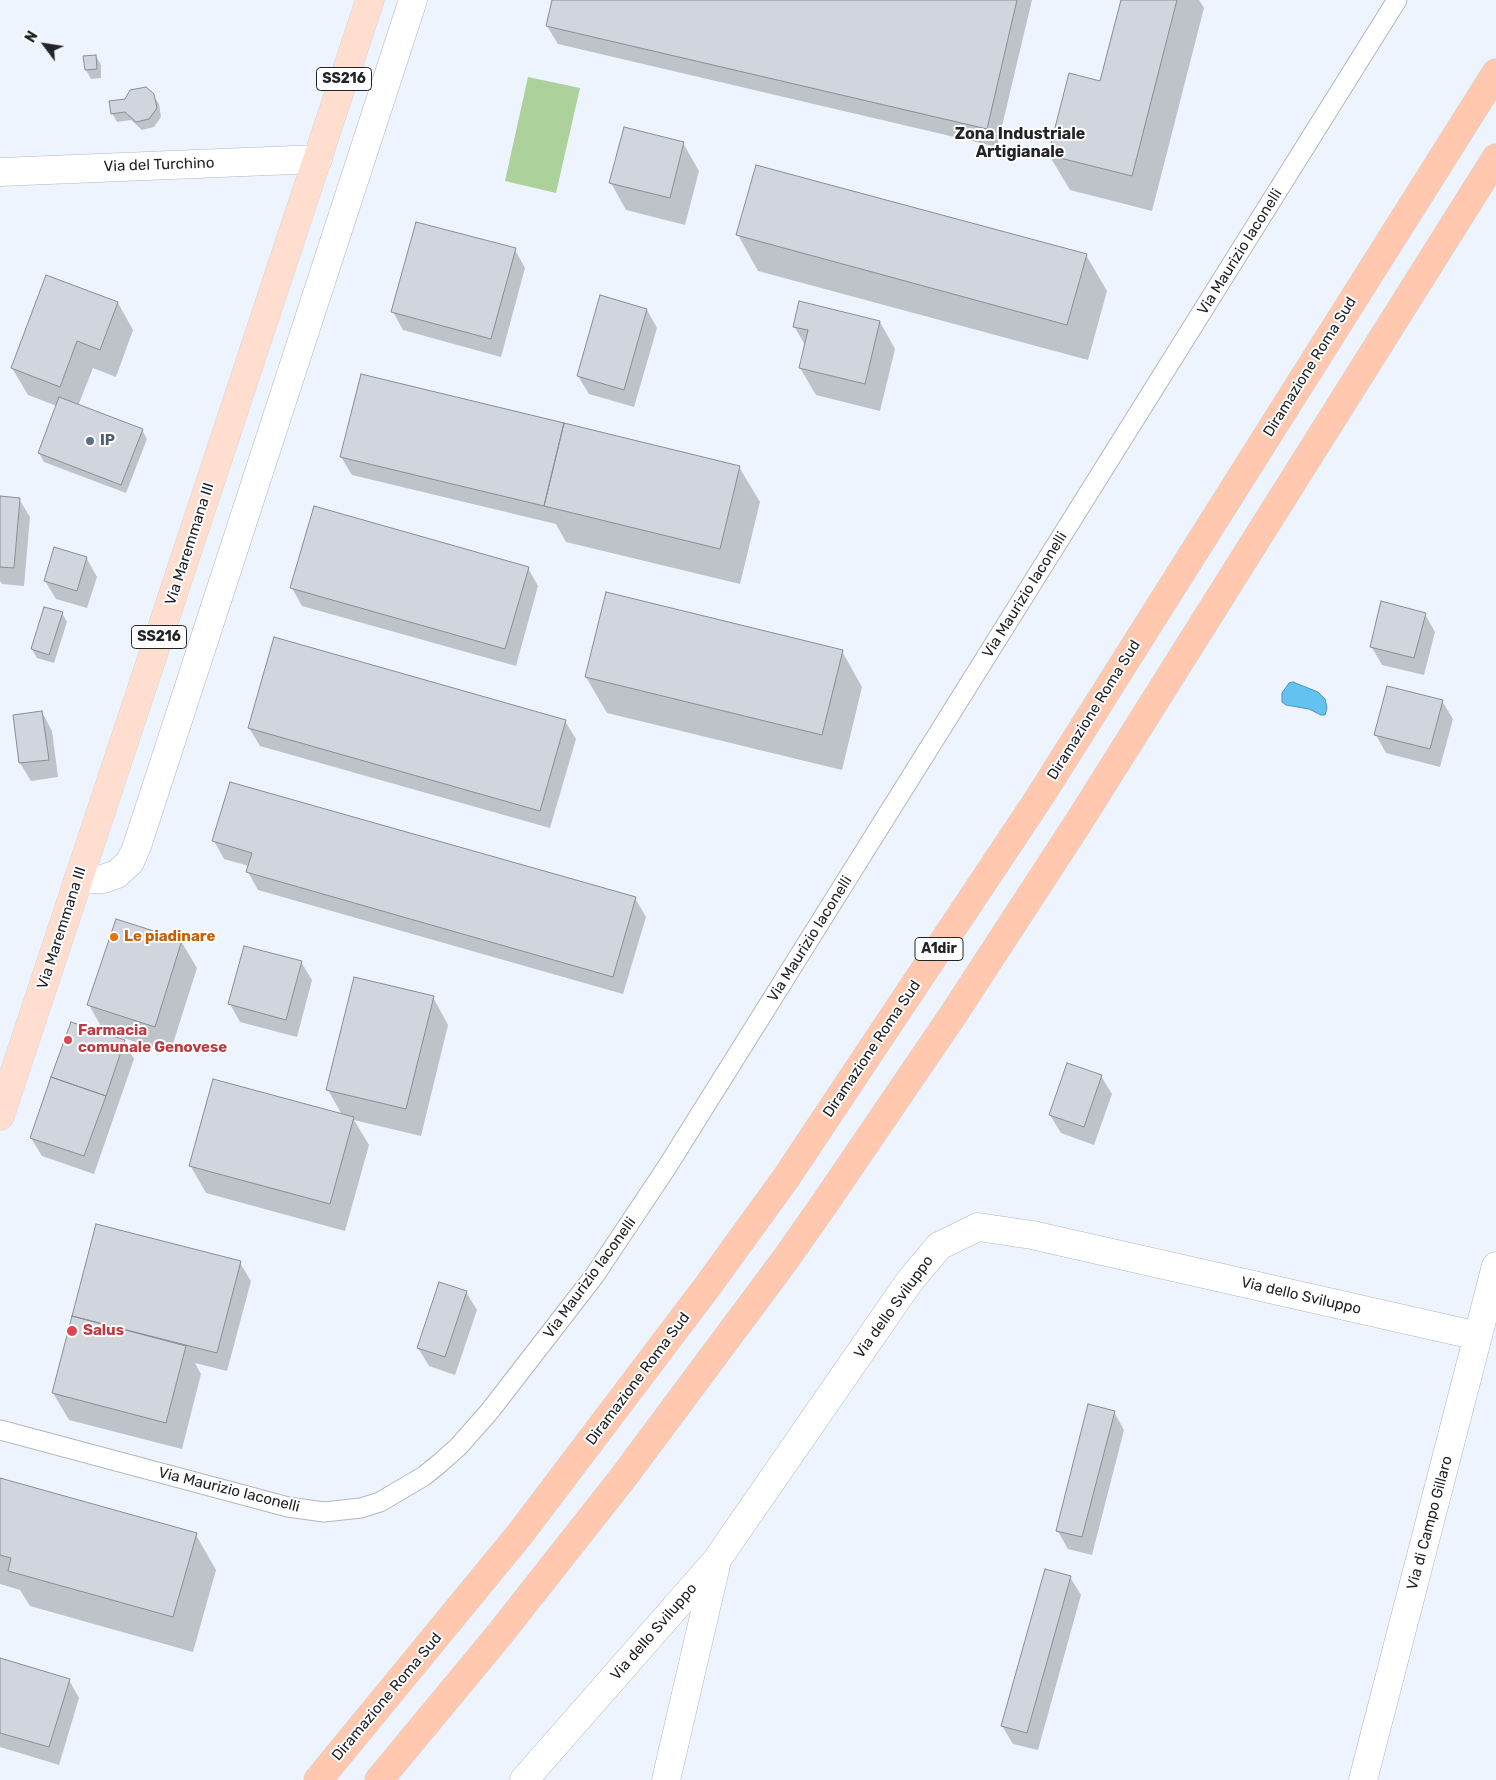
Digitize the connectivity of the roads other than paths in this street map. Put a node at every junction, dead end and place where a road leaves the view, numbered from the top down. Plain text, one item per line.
1 (370, 0) edge
2 (413, 0) edge
3 (1397, 0) edge
4 (1496, 73) edge
5 (1496, 158) edge
6 (318, 159) junction
7 (0, 172) edge
8 (78, 880) junction
9 (0, 1116) edge
10 (1495, 1276) edge
11 (1478, 1336) junction
12 (0, 1430) edge
13 (716, 1561) junction
14 (318, 1780) edge
15 (379, 1780) edge
16 (524, 1780) edge
17 (666, 1780) edge
18 (1363, 1780) edge

1 - 6 main road, Via Maremmana III / SS216
2 - 8 street
3 - 12 lane, Via Maurizio Iaconelli
4 - 14 highway, Diramazione Roma Sud / A1dir
5 - 15 highway, A1dir
6 - 7 street, Via del Turchino
6 - 8 main road, Via Maremmana III / SS216
8 - 9 main road, Via Maremmana III / SS216
10 - 11 street, Via di Campo Gillaro
11 - 13 street, Via dello Sviluppo
11 - 18 street, Via di Campo Gillaro
13 - 16 street, Via dello Sviluppo
13 - 17 street

